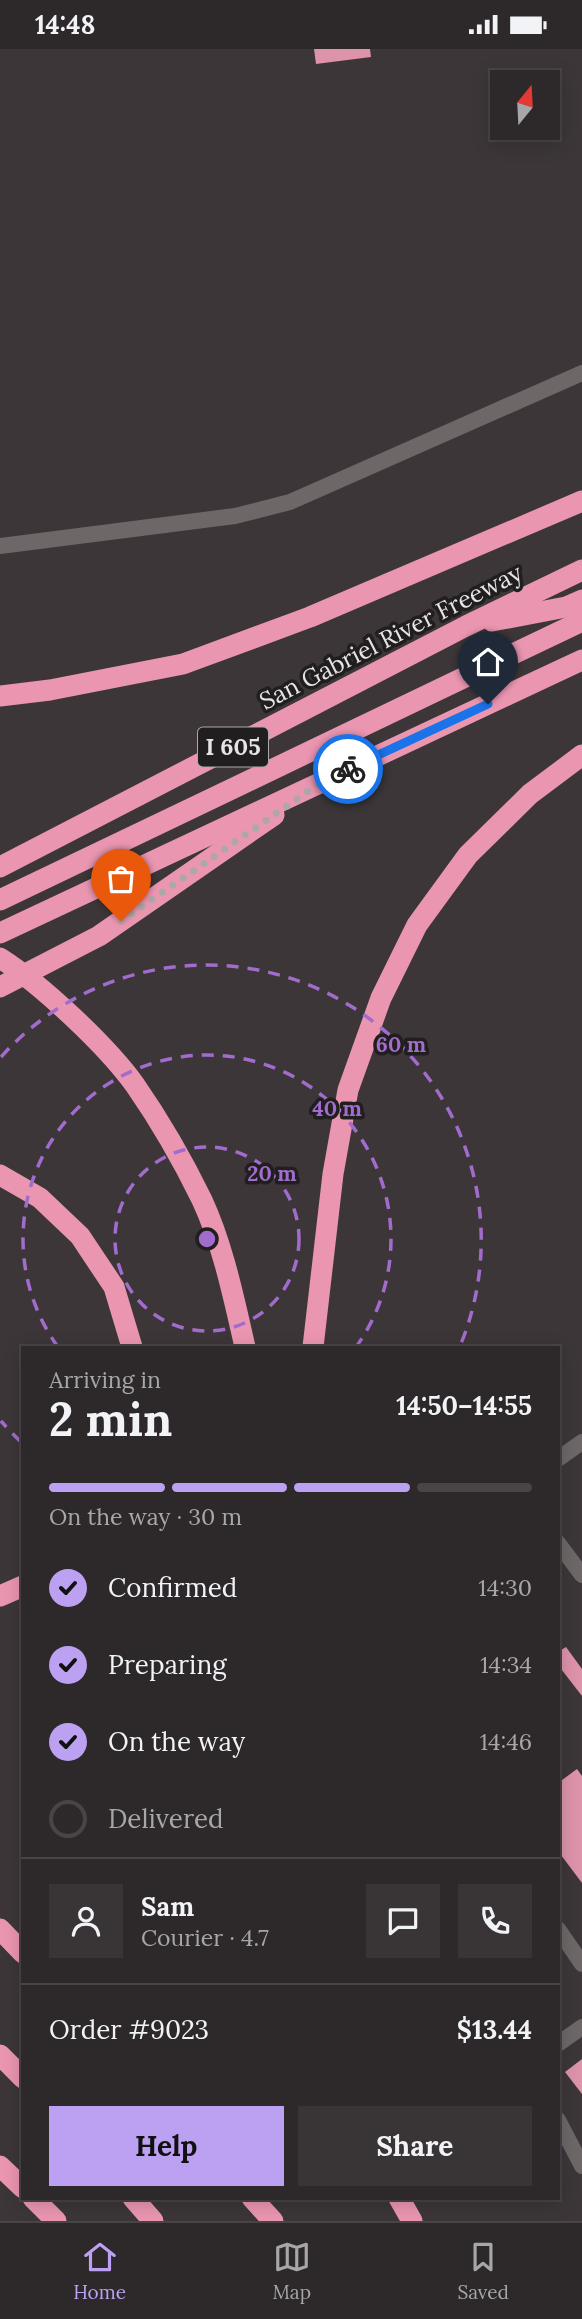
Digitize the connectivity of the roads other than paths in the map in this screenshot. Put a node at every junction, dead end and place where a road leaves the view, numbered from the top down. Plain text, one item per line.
1 (582, 373) edge
2 (582, 501) edge
3 (0, 546) edge
4 (582, 570) edge
5 (582, 600) edge
6 (582, 621) edge
7 (466, 627) junction
8 (582, 660) edge
9 (0, 696) edge
10 (582, 755) edge
11 (323, 781) junction
12 (0, 867) edge
13 (0, 900) edge
14 (0, 933) edge
15 (0, 958) edge
16 (0, 987) edge
17 (0, 1175) edge
18 (132, 1346) edge
19 (245, 1346) edge
20 (313, 1346) edge
21 (582, 1442) edge
22 (560, 1458) edge
23 (560, 1546) edge
24 (582, 1575) edge
25 (21, 1587) edge
26 (0, 1596) edge
27 (0, 1929) edge
28 (560, 1932) edge
29 (21, 1951) edge
30 (582, 1964) edge
31 (582, 2027) edge
32 (560, 2043) edge
33 (0, 2055) edge
34 (21, 2076) edge
35 (560, 2124) edge
36 (0, 2166) edge
37 (582, 2166) edge
38 (21, 2186) edge
39 (35, 2200) edge
40 (134, 2200) edge
41 (254, 2200) edge
42 (400, 2200) edge
43 (56, 2221) edge
44 (153, 2221) edge
45 (273, 2221) edge
46 (412, 2221) edge

1 - 3 lane
2 - 9 highway
4 - 7 highway, San Gabriel River Freeway / I 605
5 - 7 highway
6 - 13 highway
7 - 12 highway, San Gabriel River Freeway / I 605
8 - 11 highway, I 605
10 - 20 highway
11 - 14 highway, I 605
11 - 16 highway
15 - 19 highway
17 - 18 highway
21 - 22 lane
23 - 24 lane
25 - 26 highway
27 - 29 highway
28 - 30 lane
31 - 32 lane
33 - 34 highway
35 - 37 lane
36 - 38 highway
39 - 43 highway
40 - 44 highway
41 - 45 highway
42 - 46 highway

